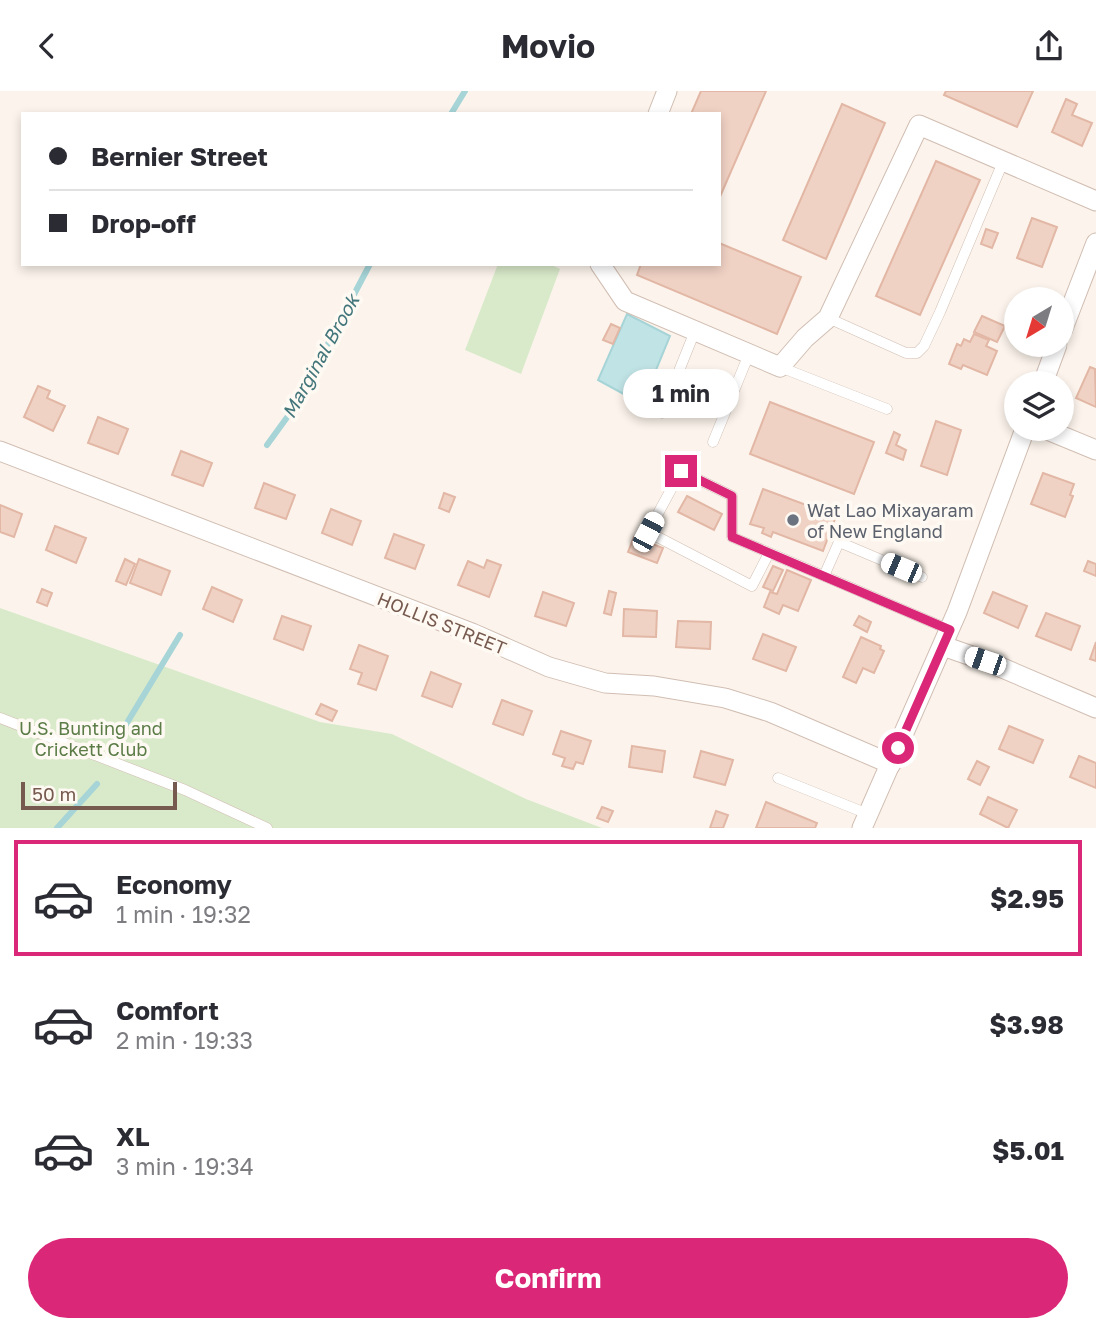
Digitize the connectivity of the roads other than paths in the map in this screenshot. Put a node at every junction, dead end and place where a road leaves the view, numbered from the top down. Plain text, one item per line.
1 (667, 91) edge
2 (659, 112) edge
3 (1003, 162) junction
4 (1096, 201) edge
5 (1096, 243) edge
6 (601, 266) edge
7 (1074, 300) edge
8 (828, 318) junction
9 (695, 331) junction
10 (749, 354) junction
11 (780, 367) junction
12 (887, 409) dead end
13 (662, 413) dead end
14 (1020, 441) edge
15 (1074, 441) edge
16 (713, 442) dead end
17 (1096, 450) edge
18 (0, 451) edge
19 (769, 553) junction
20 (824, 576) junction
21 (922, 577) dead end
22 (946, 638) junction
23 (1096, 708) edge
24 (0, 717) edge
25 (891, 764) junction
26 (778, 778) dead end
27 (865, 821) edge
28 (267, 828) edge

1 - 2 street
3 - 4 street
3 - 8 street
3 - 8 lane
5 - 7 street
6 - 9 street
8 - 11 street
9 - 10 street
9 - 13 lane
10 - 11 street
10 - 16 lane
11 - 12 lane
14 - 22 street
15 - 17 street
18 - 25 street, HOLLIS STREET
19 - 19 lane
19 - 20 lane
20 - 21 lane
20 - 22 lane
22 - 23 street
22 - 25 street
24 - 28 lane
25 - 27 street
26 - 27 lane

